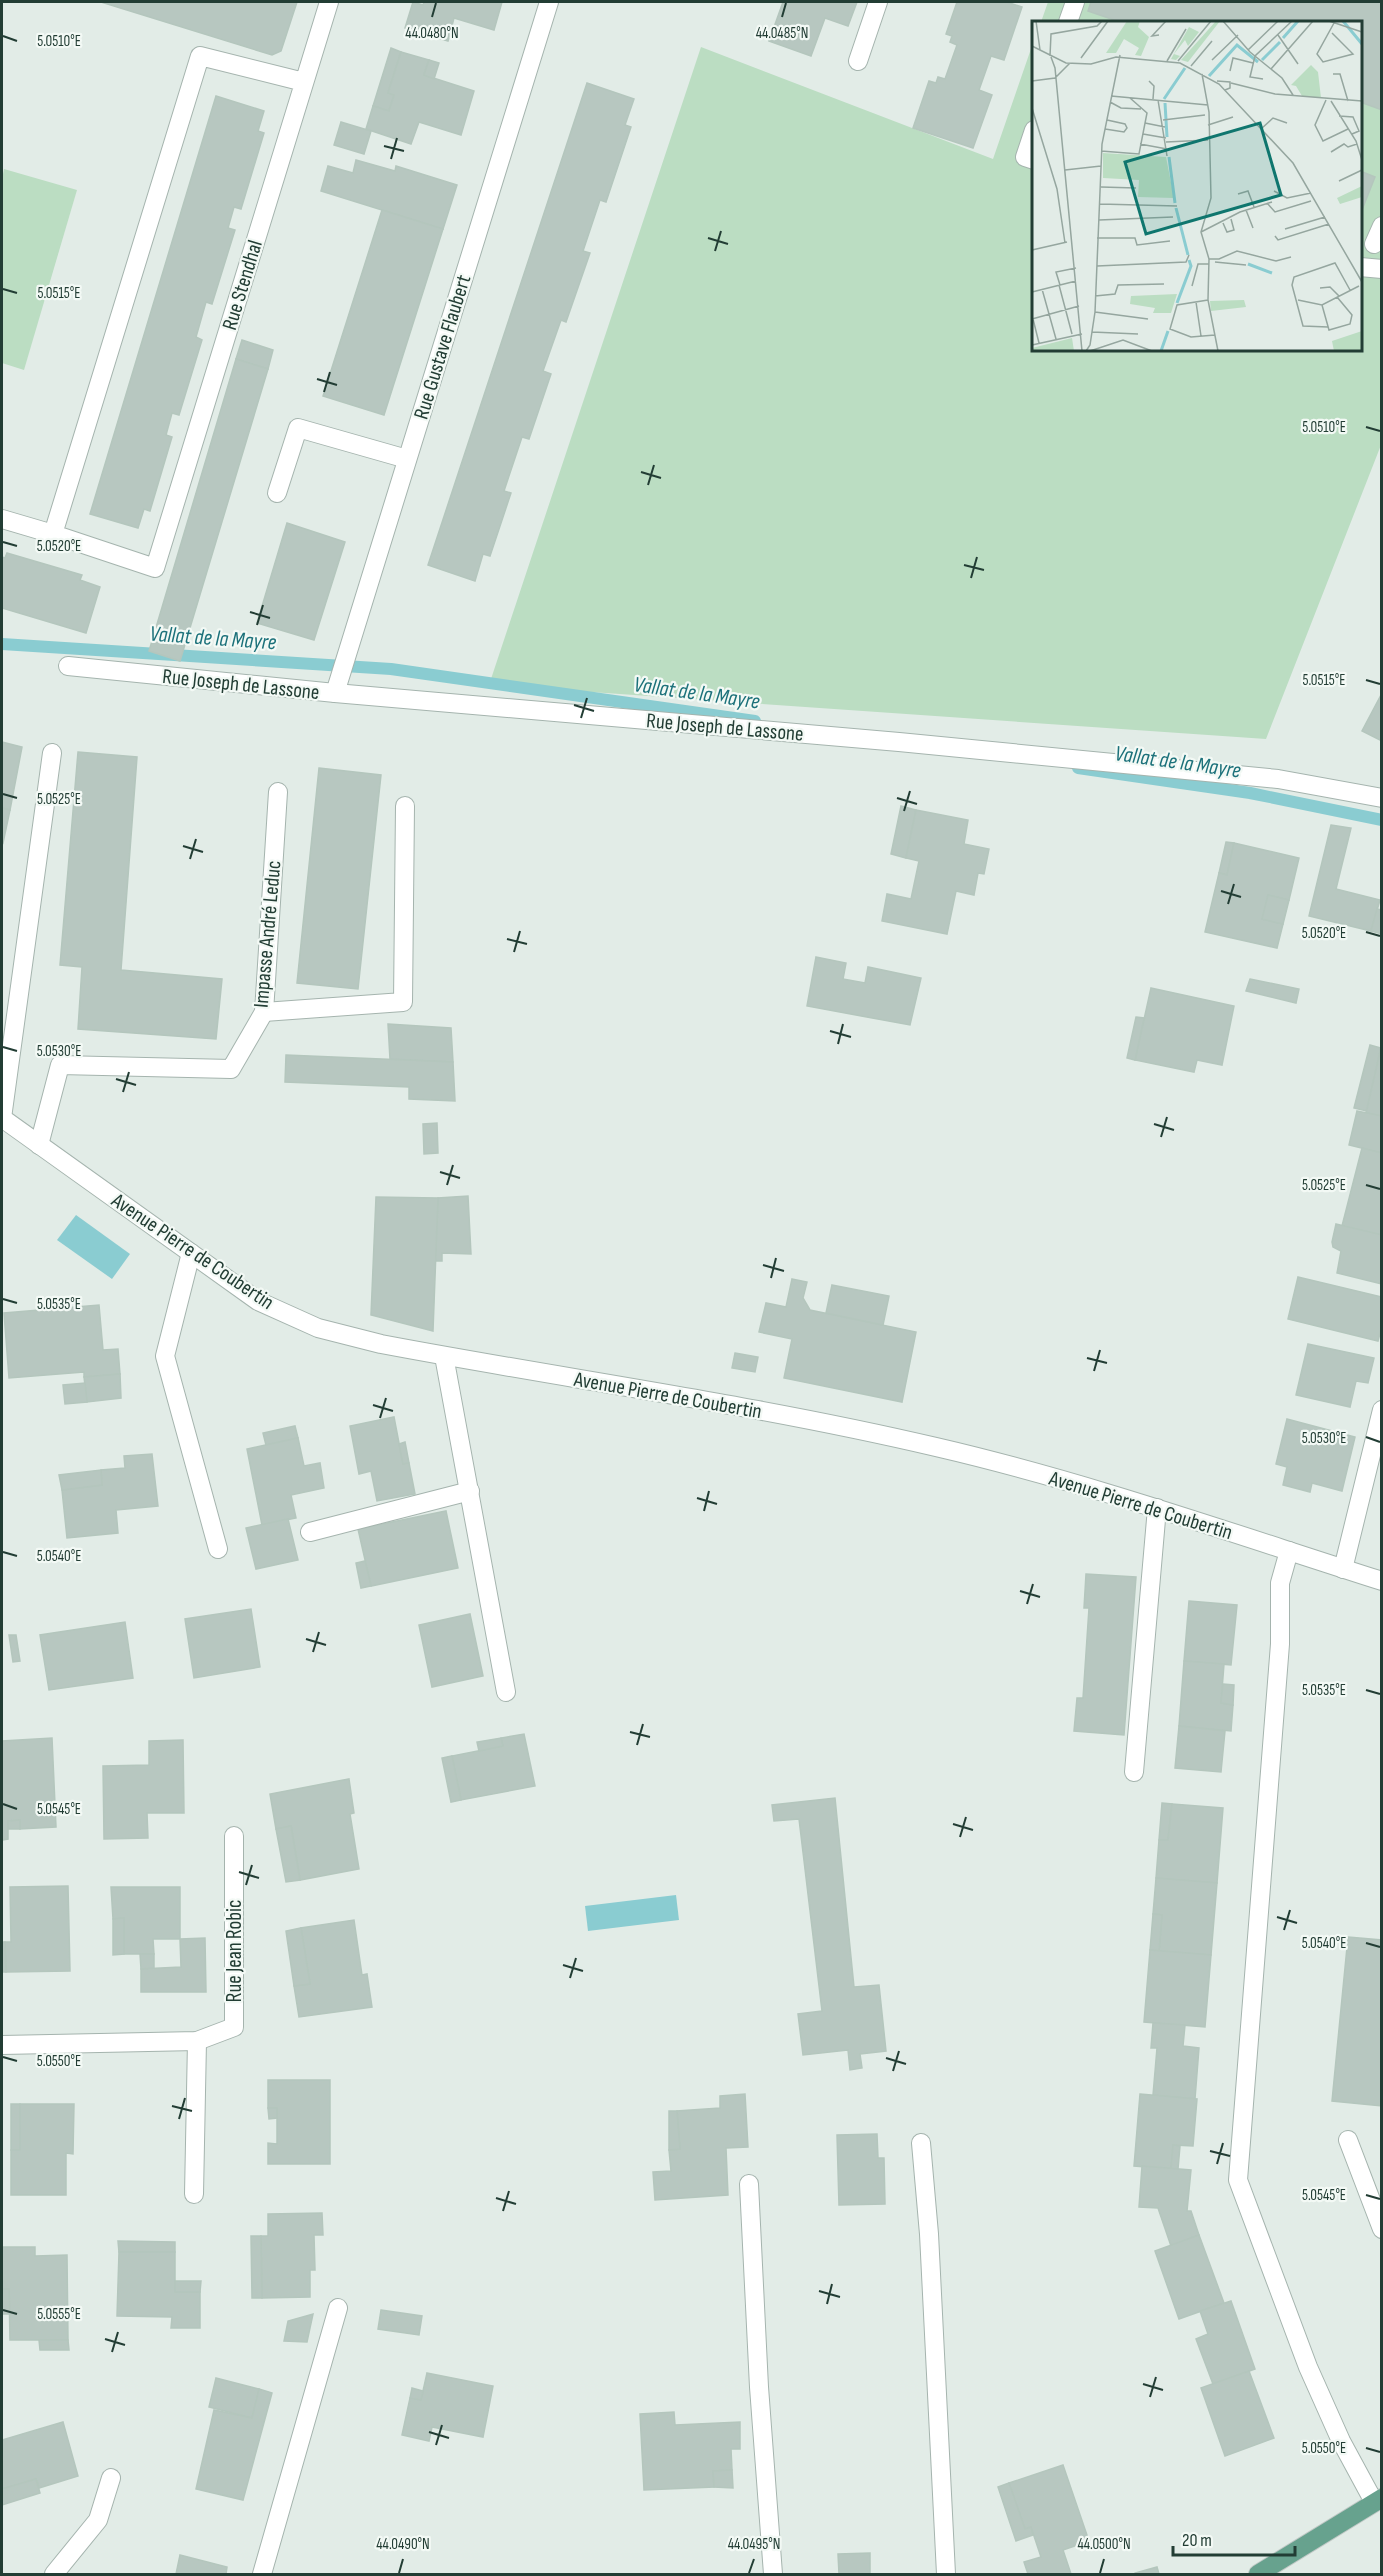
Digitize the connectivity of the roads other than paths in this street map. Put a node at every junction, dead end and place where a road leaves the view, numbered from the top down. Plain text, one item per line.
1 (329, 2) edge
2 (549, 2) edge
3 (878, 2) edge
4 (1075, 2) edge
5 (1068, 21) edge
6 (858, 61) dead end
7 (304, 82) junction
8 (1032, 136) edge
9 (1032, 159) edge
10 (1382, 226) edge
11 (1374, 244) dead end
12 (1362, 267) edge
13 (1382, 269) edge
14 (407, 459) junction
15 (277, 493) dead end
16 (2, 519) edge
17 (53, 534) junction
18 (68, 666) dead end
19 (335, 693) junction
20 (52, 753) dead end
21 (278, 792) dead end
22 (1382, 798) edge
23 (405, 806) dead end
24 (264, 1012) junction
25 (2, 1118) edge
26 (39, 1144) junction
27 (191, 1253) junction
28 (444, 1356) junction
29 (1382, 1410) edge
30 (470, 1491) junction
31 (1157, 1508) junction
32 (310, 1532) dead end
33 (218, 1549) dead end
34 (1289, 1551) junction
35 (1343, 1569) junction
36 (1382, 1581) edge
37 (506, 1692) dead end
38 (1134, 1772) dead end
39 (234, 1836) dead end
40 (197, 2041) junction
41 (2, 2045) edge
42 (1348, 2140) dead end
43 (921, 2144) dead end
44 (749, 2184) dead end
45 (194, 2194) dead end
46 (1382, 2229) edge
47 (338, 2308) dead end
48 (111, 2478) dead end
49 (1378, 2500) edge
50 (1283, 2569) edge
51 (54, 2574) edge
52 (262, 2574) edge
53 (773, 2574) edge
54 (946, 2574) edge
55 (1258, 2574) edge

1 - 7 street, Rue Stendhal
2 - 14 street, Rue Gustave Flaubert
3 - 6 street
4 - 5 street
7 - 17 street
7 - 17 street, Rue Stendhal
8 - 9 street
10 - 11 street
12 - 13 street
14 - 15 street
14 - 19 street, Rue Gustave Flaubert
16 - 17 street
18 - 19 street, Rue Joseph de Lassone
19 - 22 street, Rue Joseph de Lassone
20 - 25 street
21 - 24 street, Impasse André Leduc
23 - 24 street
24 - 26 street, Impasse André Leduc
25 - 26 street, Avenue Pierre de Coubertin
26 - 27 street, Avenue Pierre de Coubertin
27 - 28 street, Avenue Pierre de Coubertin
27 - 33 street
28 - 30 street
28 - 31 street, Avenue Pierre de Coubertin
29 - 35 street
30 - 32 street
30 - 37 street
31 - 34 street, Avenue Pierre de Coubertin
31 - 38 street
34 - 35 street, Avenue Pierre de Coubertin
34 - 49 street
35 - 36 street, Avenue Pierre de Coubertin
39 - 40 street, Rue Jean Robic
40 - 41 street, Rue Jean Robic
40 - 45 street
42 - 46 street
43 - 54 street
44 - 53 street
47 - 52 street
48 - 51 street
49 - 50 main road
50 - 55 main road

